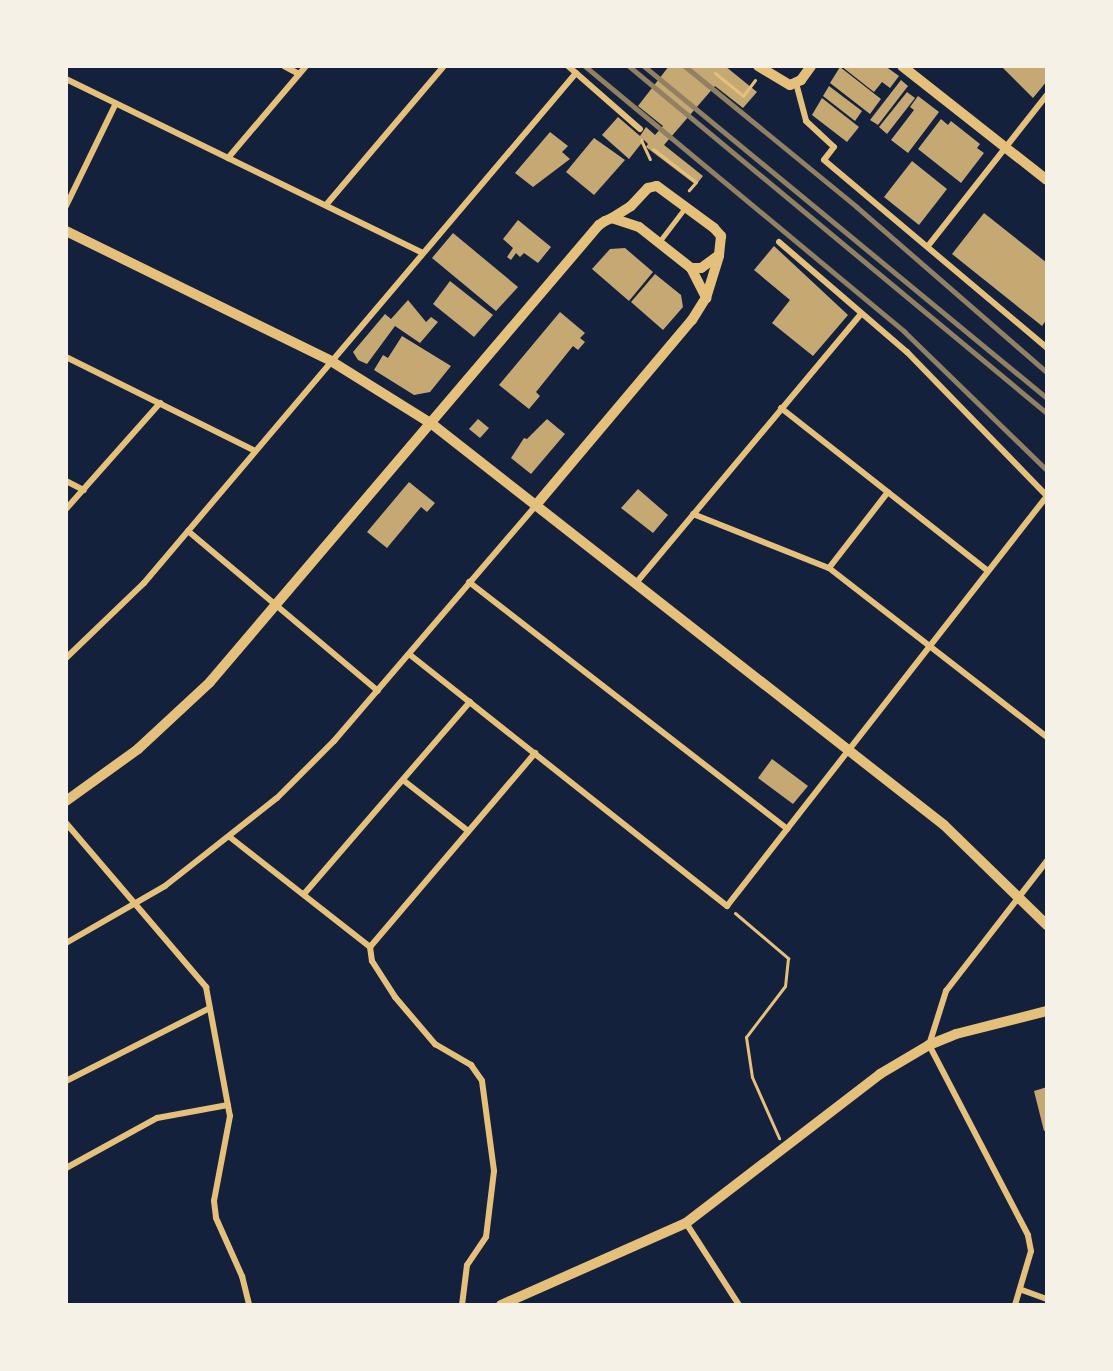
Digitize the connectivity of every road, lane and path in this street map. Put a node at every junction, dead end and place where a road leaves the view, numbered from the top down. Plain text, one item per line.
1 (284, 66) edge
2 (306, 66) edge
3 (444, 66) edge
4 (568, 66) edge
5 (758, 66) edge
6 (810, 66) edge
7 (902, 66) edge
8 (576, 73) junction
9 (715, 73) dead end
10 (299, 74) junction
11 (66, 79) edge
12 (755, 80) dead end
13 (796, 83) junction
14 (1047, 95) edge
15 (116, 104) junction
16 (640, 129) joint
17 (1006, 148) junction
18 (653, 149) dead end
19 (228, 158) junction
20 (650, 159) dead end
21 (1047, 180) edge
22 (689, 190) dead end
23 (327, 205) junction
24 (66, 206) edge
25 (631, 206) junction
26 (687, 206) junction
27 (612, 218) junction
28 (639, 227) junction
29 (66, 231) edge
30 (779, 242) dead end
31 (658, 243) junction
32 (928, 246) junction
33 (423, 253) junction
34 (719, 255) junction
35 (691, 268) junction
36 (706, 298) junction
37 (861, 314) junction
38 (1047, 348) edge
39 (66, 357) edge
40 (331, 361) junction
41 (160, 403) junction
42 (781, 408) junction
43 (432, 424) junction
44 (255, 451) junction
45 (66, 481) edge
46 (84, 490) junction
47 (888, 492) junction
48 (1047, 496) edge
49 (536, 505) junction
50 (66, 509) edge
51 (693, 514) junction
52 (188, 531) junction
53 (829, 568) junction
54 (987, 570) junction
55 (470, 582) junction
56 (636, 583) junction
57 (277, 606) junction
58 (928, 645) junction
59 (409, 654) junction
60 (66, 658) edge
61 (378, 691) junction
62 (470, 702) junction
63 (1047, 737) edge
64 (849, 750) junction
65 (535, 753) junction
66 (403, 780) junction
67 (66, 801) edge
68 (66, 823) edge
69 (787, 829) junction
70 (468, 831) junction
71 (231, 838) junction
72 (1047, 861) edge
73 (304, 894) junction
74 (1021, 896) junction
75 (136, 904) junction
76 (727, 906) junction
77 (1047, 925) edge
78 (66, 943) edge
79 (370, 947) junction
80 (210, 1008) junction
81 (1047, 1011) edge
82 (929, 1045) junction
83 (66, 1081) edge
84 (228, 1105) junction
85 (784, 1149) junction
86 (66, 1168) edge
87 (686, 1223) junction
88 (1022, 1290) junction
89 (1047, 1299) edge
90 (249, 1305) edge
91 (462, 1305) edge
92 (501, 1305) edge
93 (739, 1305) edge
94 (1015, 1305) edge

1 - 10 street
2 - 10 street
3 - 23 street
4 - 8 street
5 - 13 street
6 - 13 street
7 - 17 street
8 - 16 street
8 - 33 street
9 - 12 path
10 - 19 street
11 - 15 street
13 - 32 street
14 - 17 street
15 - 19 street
15 - 24 street
16 - 20 path
17 - 21 street
17 - 32 street
18 - 22 path
19 - 23 street
23 - 33 street
25 - 26 street
25 - 27 street
25 - 28 street
26 - 31 lane
26 - 34 street
27 - 28 street
27 - 43 street
28 - 31 street
29 - 40 street
30 - 37 street
31 - 35 street
32 - 38 street
33 - 40 street
34 - 35 street
34 - 36 street
35 - 36 street
36 - 49 street
37 - 42 street
37 - 48 street
39 - 41 street
40 - 43 street
40 - 44 street
41 - 44 street
41 - 46 street
42 - 47 street
42 - 51 street
43 - 49 street
43 - 57 street
44 - 52 street
45 - 46 street
46 - 50 street
47 - 53 street
47 - 54 street
48 - 54 street
49 - 55 street
49 - 56 street
51 - 53 street
51 - 56 street
52 - 57 street
52 - 60 street
53 - 58 street
54 - 58 street
55 - 59 street
55 - 69 street
56 - 64 street
57 - 61 street
57 - 67 street
58 - 63 street
58 - 64 street
59 - 61 street
59 - 62 street
61 - 71 street
62 - 65 street
62 - 66 street
64 - 69 street
64 - 74 street
65 - 70 street
65 - 76 street
66 - 70 street
66 - 73 street
68 - 75 street
69 - 76 street
70 - 79 street
71 - 73 street
71 - 75 street
72 - 74 street
73 - 79 street
74 - 77 street
74 - 82 street
75 - 78 street
75 - 80 street
76 - 85 path
79 - 91 street
80 - 83 street
80 - 84 street
81 - 82 street
82 - 85 street
82 - 88 street
84 - 86 street
84 - 90 street
85 - 87 street
87 - 92 street
87 - 93 street
88 - 89 street
88 - 94 street

